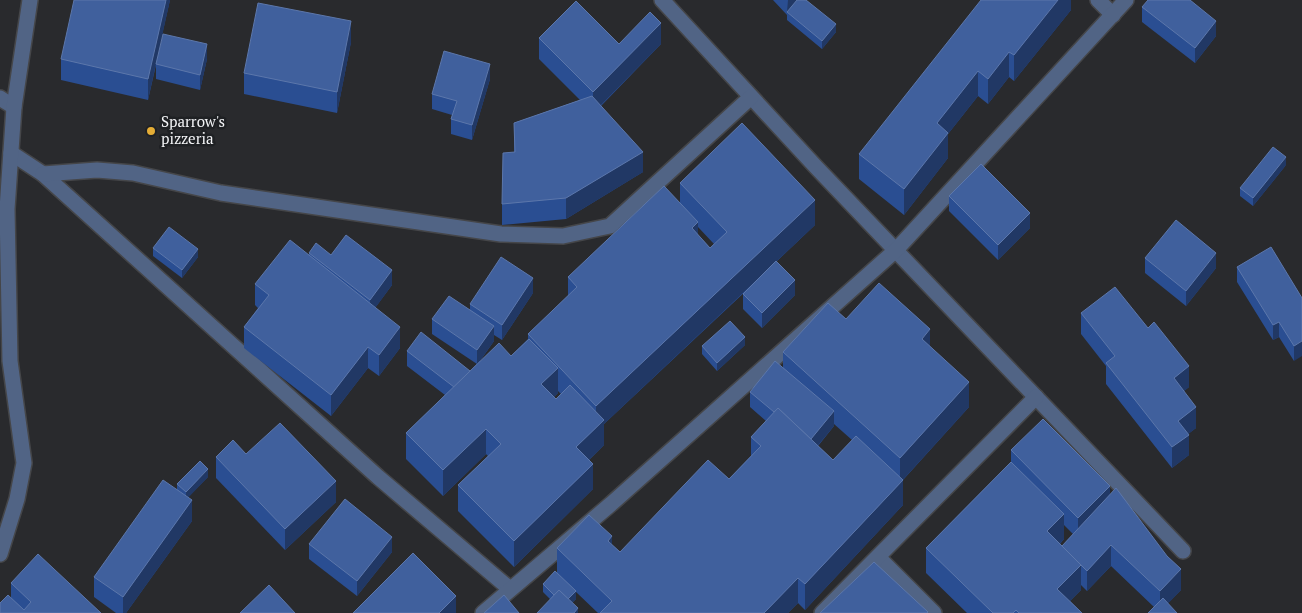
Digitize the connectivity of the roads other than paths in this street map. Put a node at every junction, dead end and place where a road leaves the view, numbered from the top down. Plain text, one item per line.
1 (30, 0) edge
2 (662, 0) edge
3 (1098, 0) edge
4 (1126, 0) edge
5 (1113, 15) junction
6 (751, 97) junction
7 (0, 98) edge
8 (14, 107) junction
9 (11, 153) junction
10 (43, 174) junction
11 (896, 250) junction
12 (1036, 398) junction
13 (1182, 551) dead end
14 (0, 554) edge
15 (878, 557) junction
16 (510, 589) junction
17 (483, 613) edge
18 (822, 613) edge
19 (934, 613) edge

1 - 8 street
2 - 6 street
3 - 5 street
4 - 5 street
5 - 11 street
6 - 10 street
6 - 11 street
7 - 8 street
8 - 9 street
9 - 10 street
9 - 14 street
10 - 16 street
11 - 12 street
11 - 16 street
12 - 13 street
12 - 15 street
15 - 18 street
15 - 19 street
16 - 17 street

